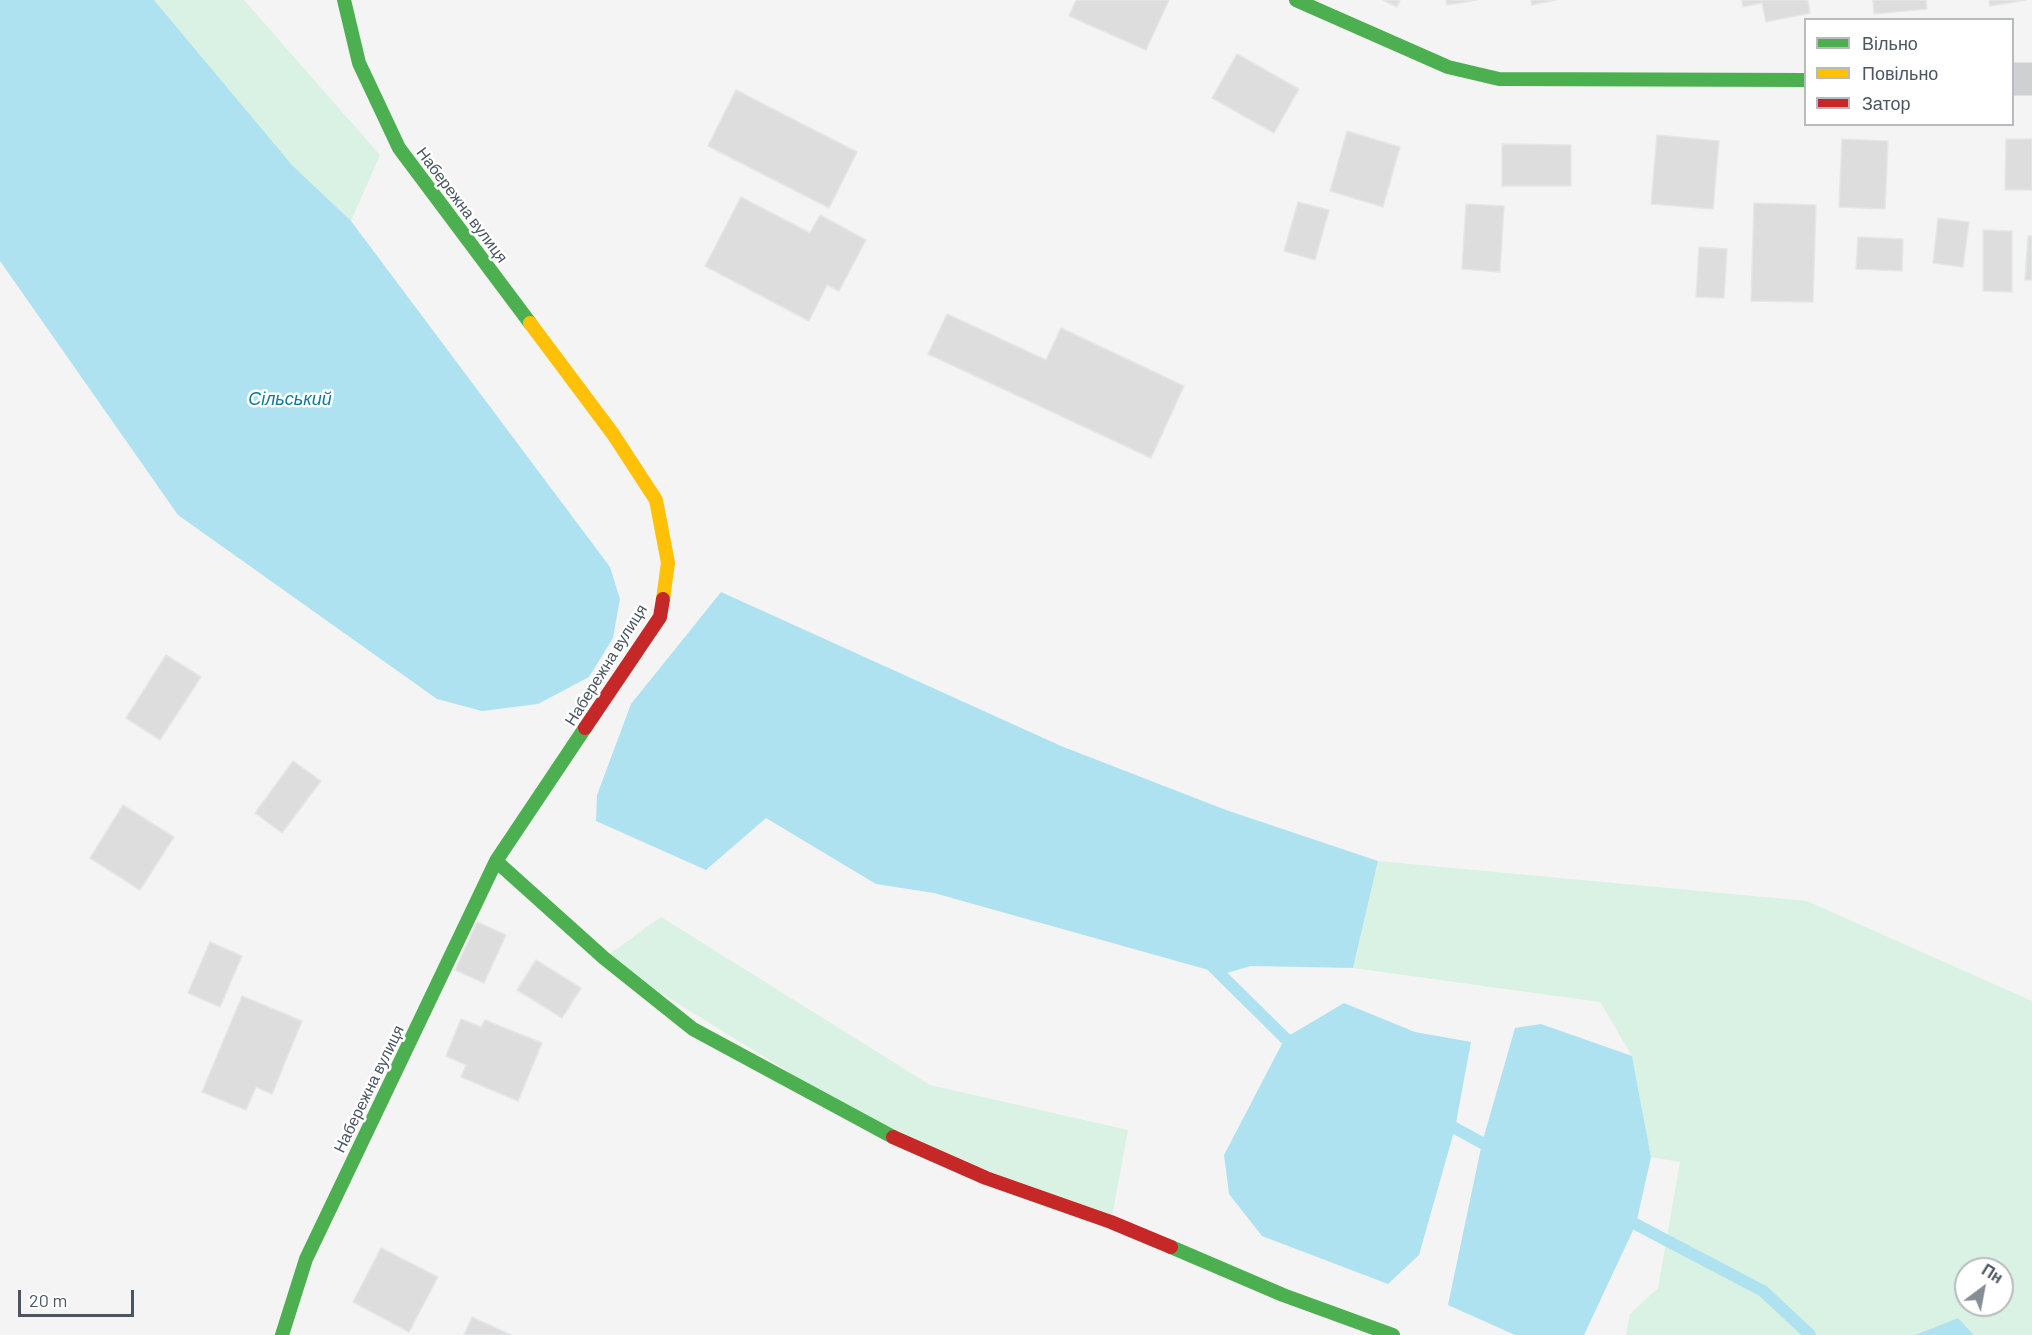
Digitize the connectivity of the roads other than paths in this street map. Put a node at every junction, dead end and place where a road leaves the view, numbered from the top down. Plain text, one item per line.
1 (344, 0) edge
2 (1296, 0) edge
3 (2014, 79) edge
4 (2032, 79) edge
5 (1804, 80) edge
6 (496, 861) junction
7 (282, 1335) edge
8 (1393, 1335) edge

1 - 6 street, Набережна вулиця
2 - 5 street
3 - 4 street
6 - 7 street, Набережна вулиця
6 - 8 street

